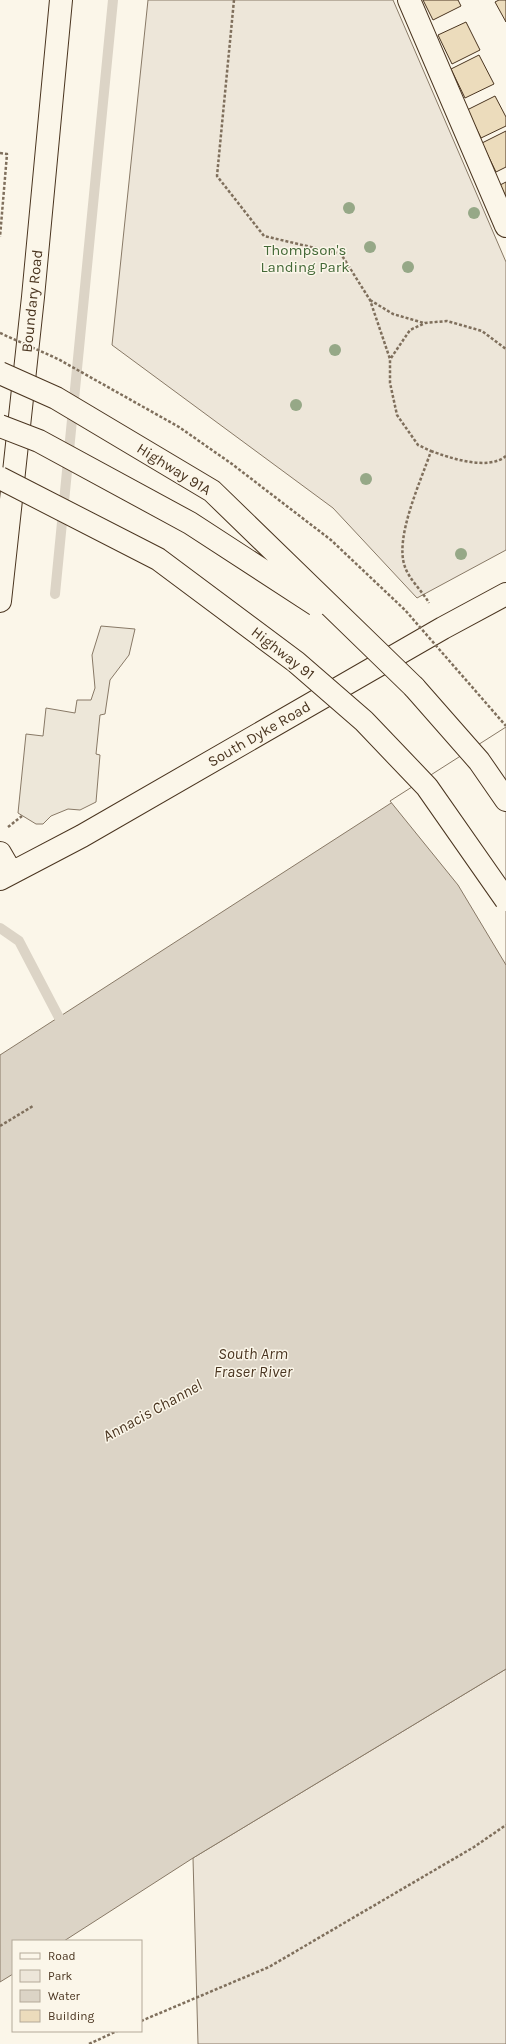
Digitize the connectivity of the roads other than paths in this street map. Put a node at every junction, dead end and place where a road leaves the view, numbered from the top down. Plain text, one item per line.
1 (61, 0) edge
2 (408, 0) edge
3 (506, 226) edge
4 (0, 372) edge
5 (0, 426) edge
6 (0, 478) edge
7 (506, 594) edge
8 (0, 601) edge
9 (359, 633) junction
10 (506, 800) edge
11 (0, 853) edge
12 (5, 876) edge
13 (506, 900) edge

1 - 8 main road, Boundary Road
2 - 3 main road
4 - 9 main road, Highway 91A, bridge
5 - 9 main road, bridge
6 - 13 main road, Highway 91, bridge
7 - 12 main road, South Dyke Road
9 - 10 main road, bridge
11 - 12 main road

